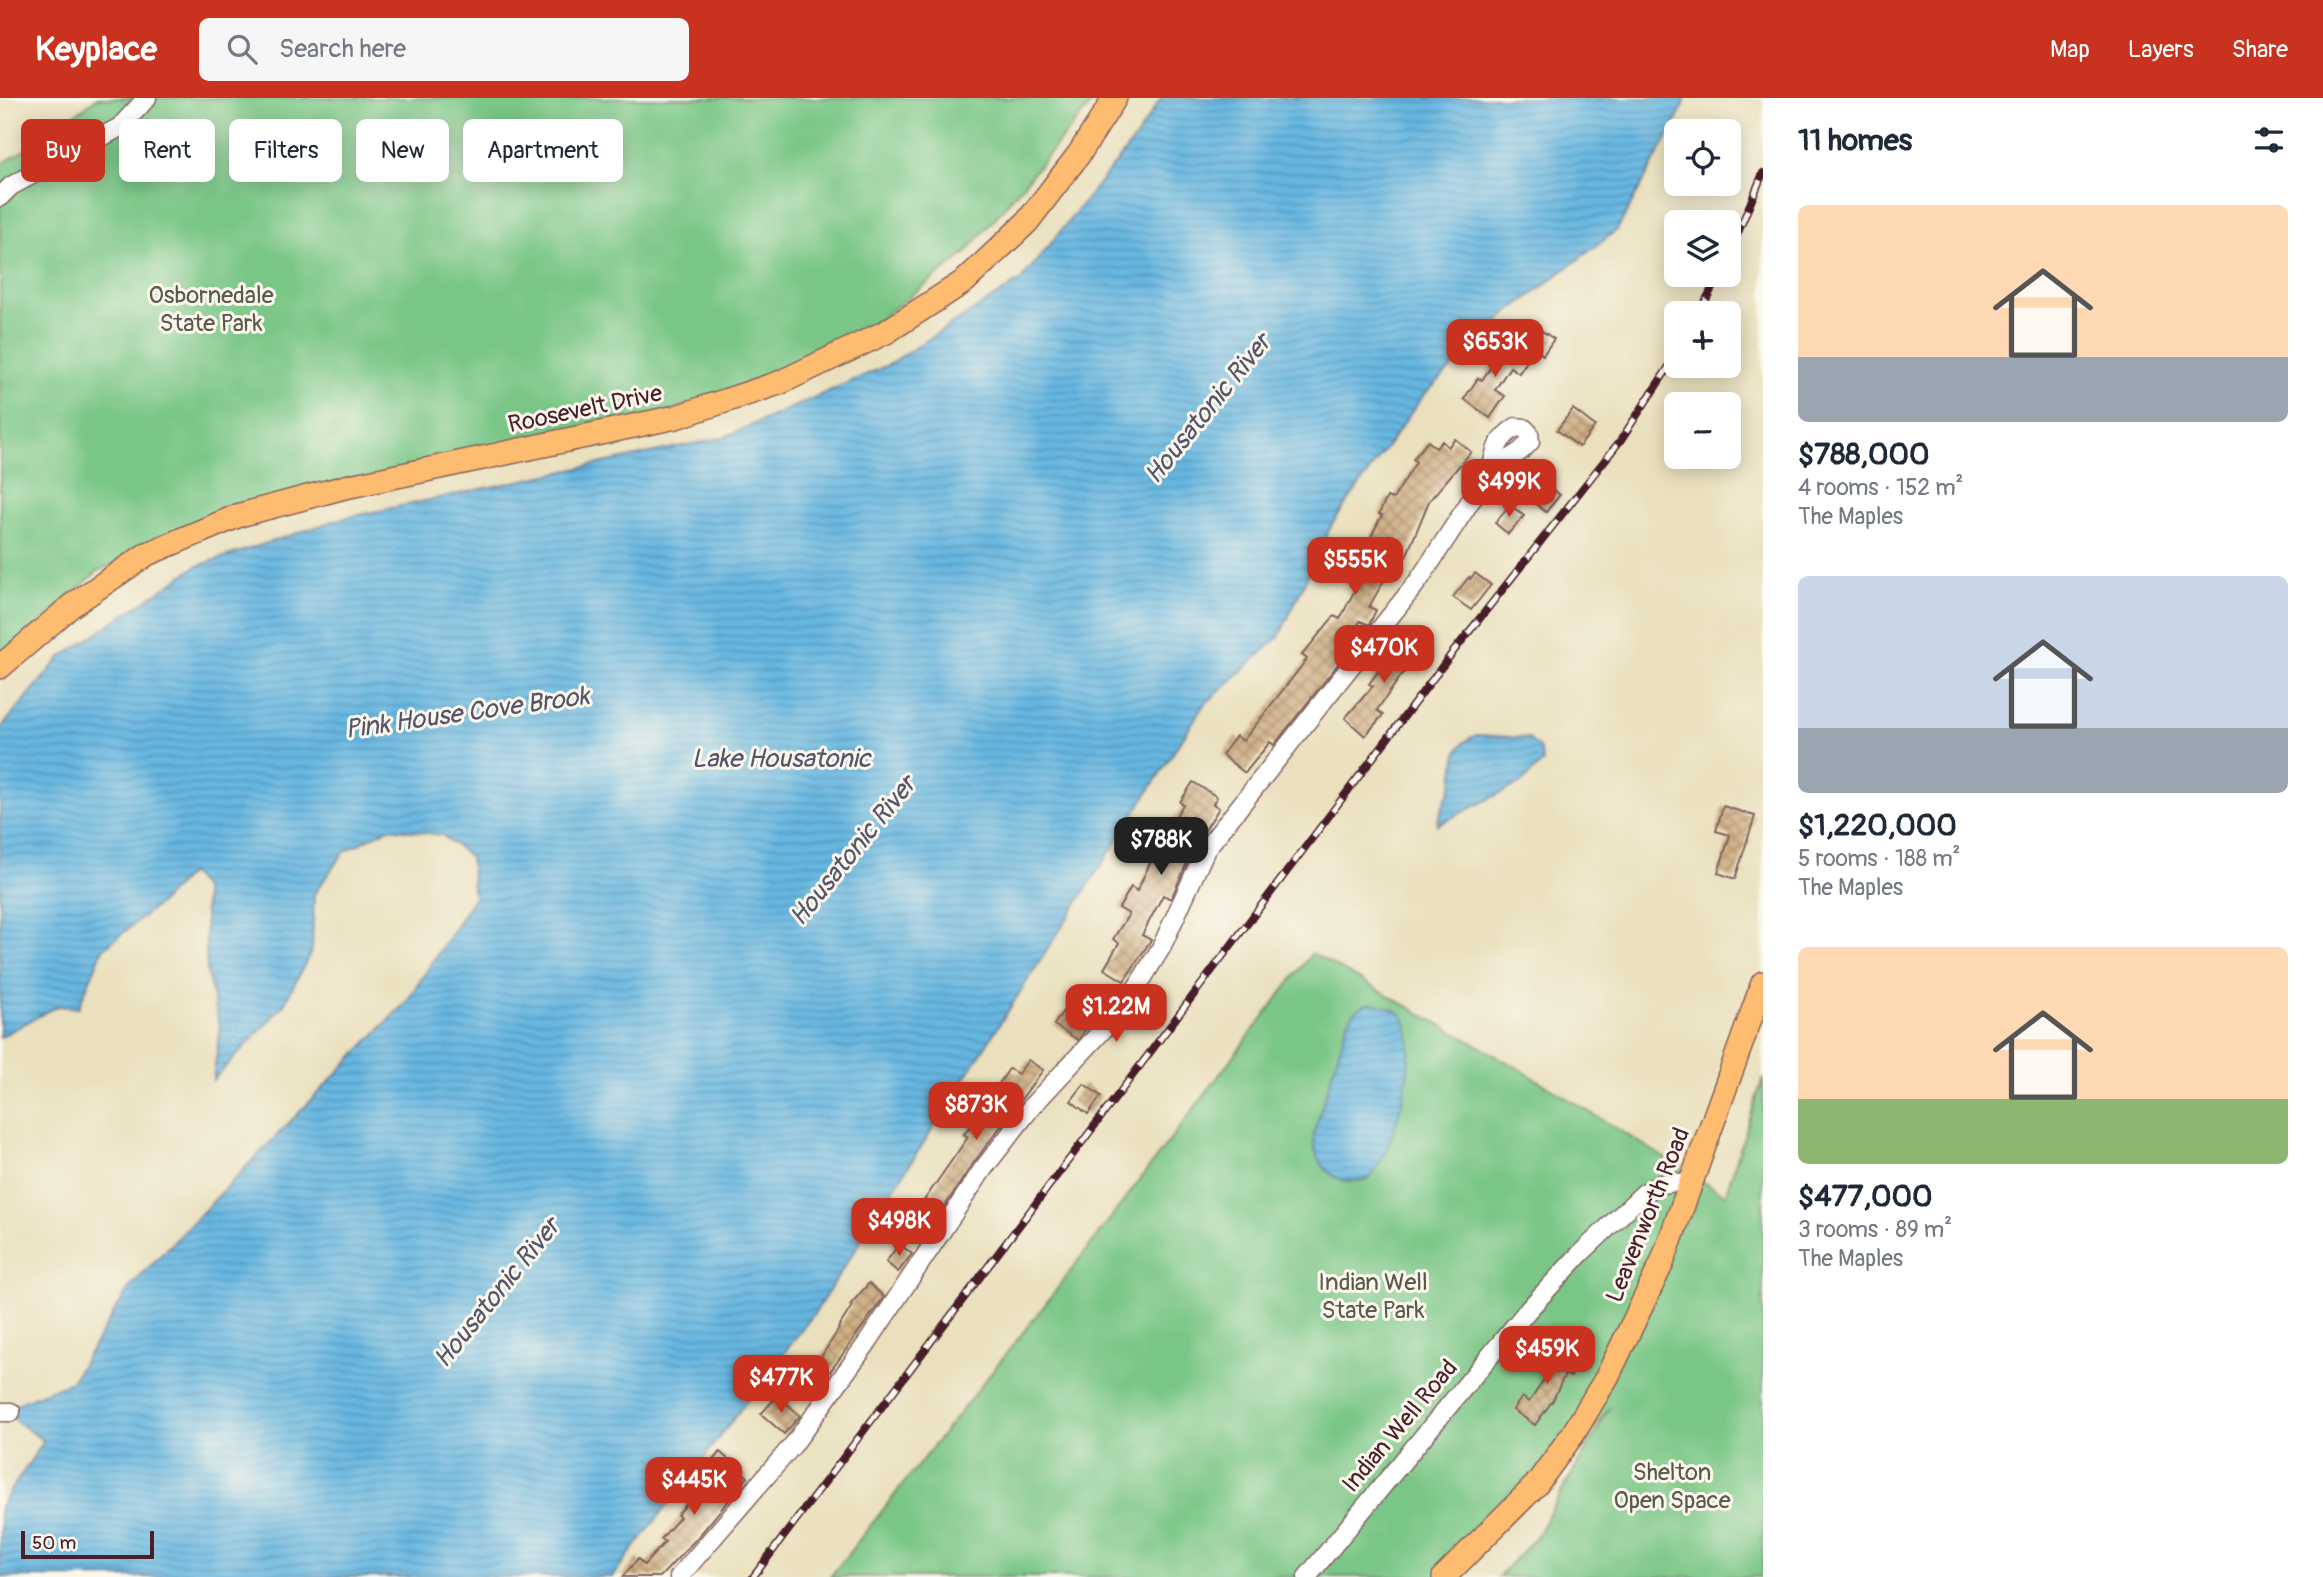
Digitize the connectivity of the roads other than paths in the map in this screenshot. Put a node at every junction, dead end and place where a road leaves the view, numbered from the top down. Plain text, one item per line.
1 (147, 98) edge
2 (1115, 98) edge
3 (0, 197) edge
4 (1492, 467) dead end
5 (0, 667) edge
6 (1763, 983) edge
7 (1690, 1185) junction
8 (679, 1577) edge
9 (1307, 1577) edge
10 (1444, 1577) edge

1 - 3 street
2 - 5 main road, Roosevelt Drive
4 - 8 street
6 - 7 main road, Leavenworth Road
7 - 9 street, Indian Well Road
7 - 10 main road, Leavenworth Road

